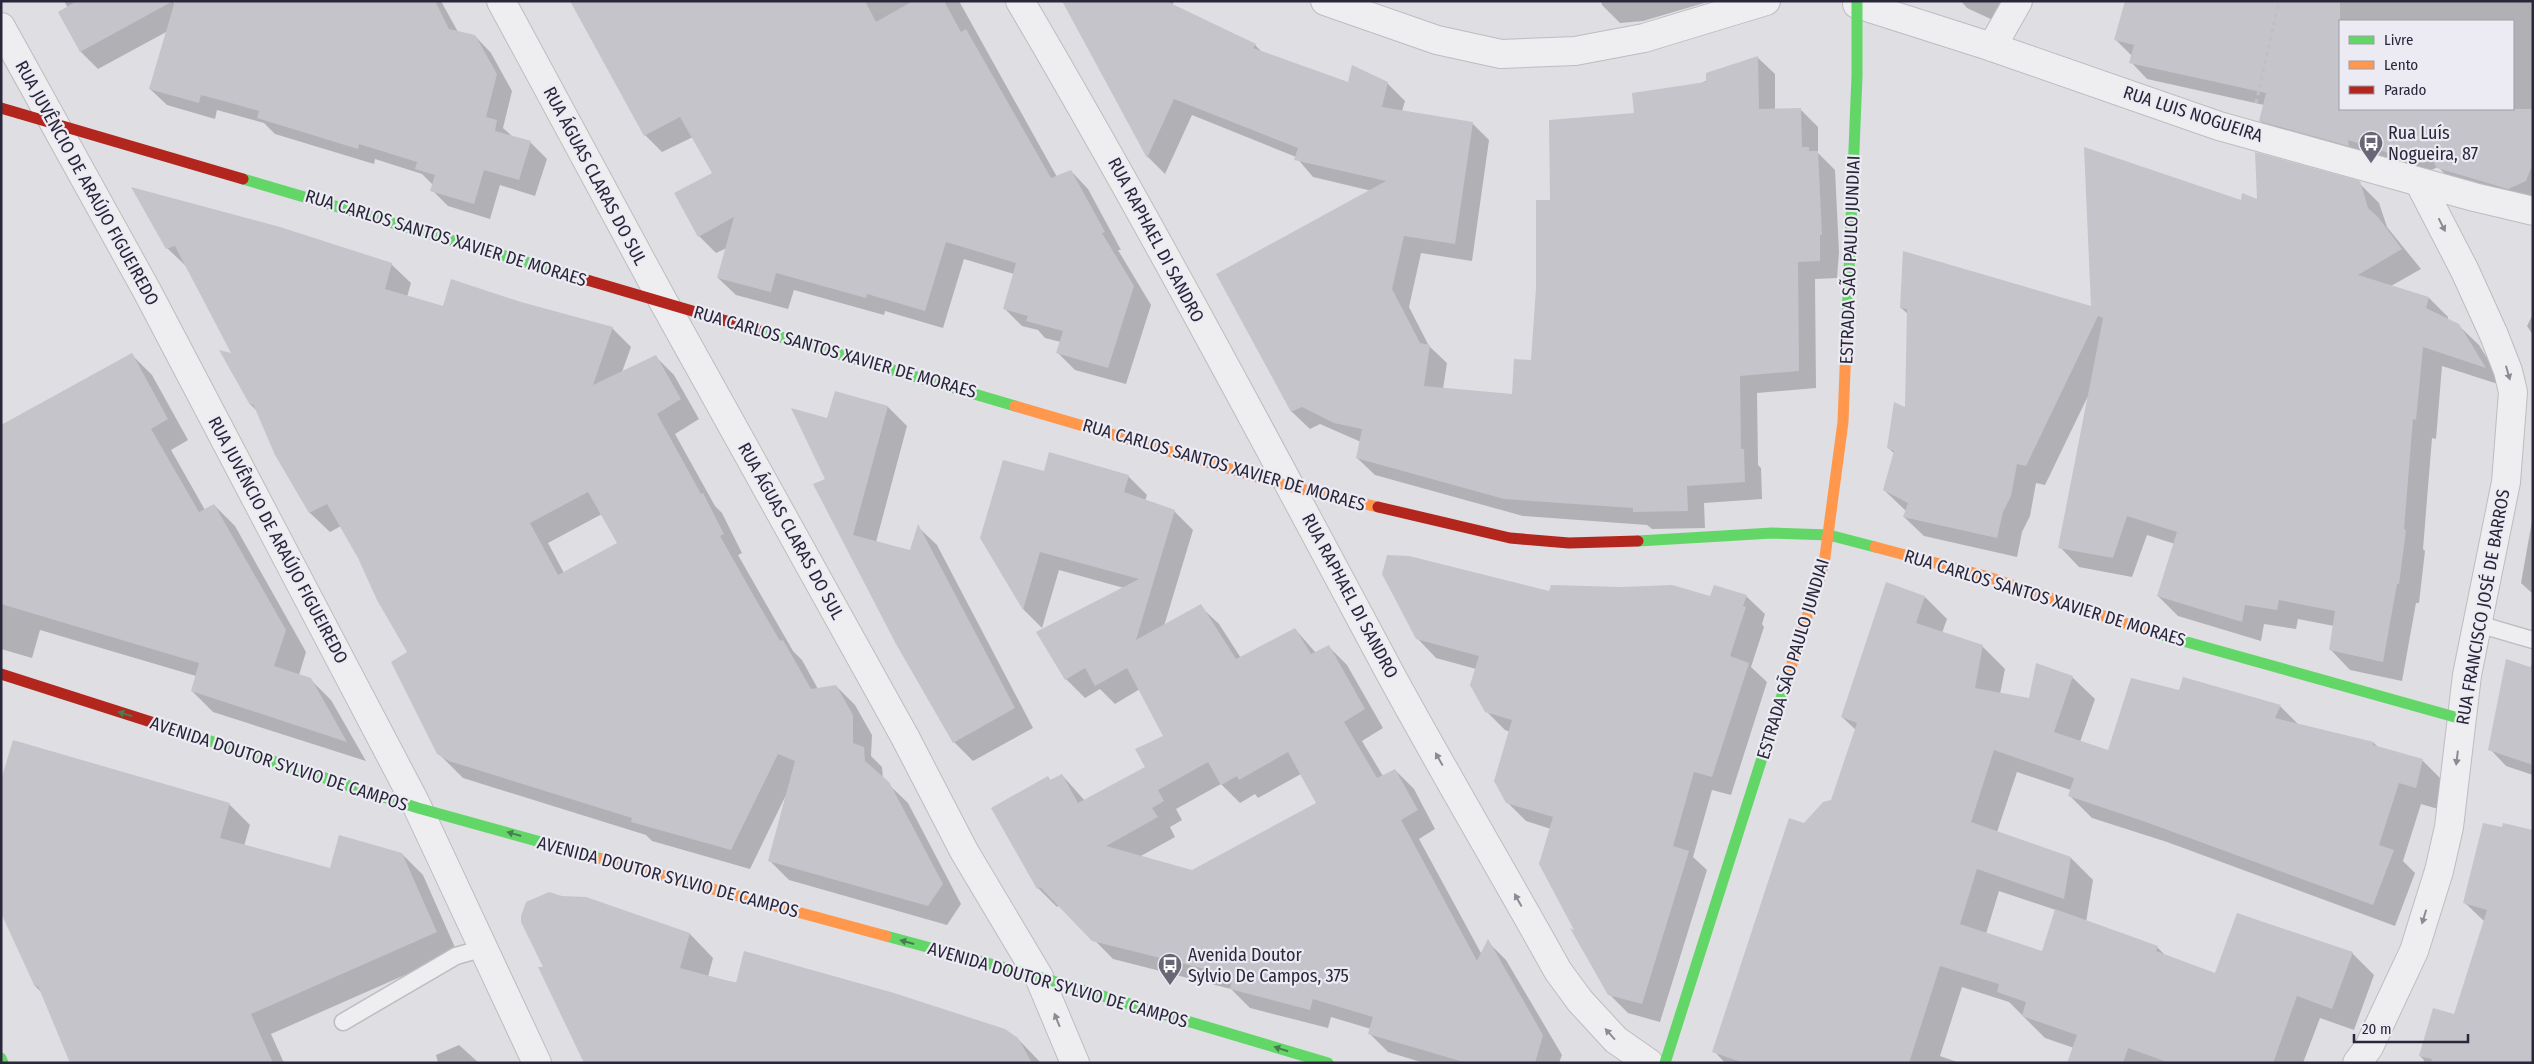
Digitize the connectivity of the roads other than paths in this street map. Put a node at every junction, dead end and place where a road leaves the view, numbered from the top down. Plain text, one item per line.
1 (501, 1) edge
2 (1020, 1) edge
3 (1325, 1) edge
4 (1766, 1) edge
5 (2018, 1) edge
6 (1857, 2) edge
7 (1, 27) edge
8 (1992, 46) junction
9 (1, 108) edge
10 (54, 123) junction
11 (2419, 182) junction
12 (2533, 211) edge
13 (663, 301) junction
14 (1292, 487) junction
15 (1828, 535) junction
16 (2478, 624) junction
17 (2533, 640) edge
18 (5, 678) edge
19 (2462, 719) junction
20 (418, 808) junction
21 (484, 948) junction
22 (1039, 976) junction
23 (343, 1022) dead end
24 (1, 1058) edge
25 (3, 1063) edge
26 (537, 1063) edge
27 (1074, 1063) edge
28 (1328, 1063) edge
29 (1649, 1063) edge
30 (1665, 1063) edge
31 (2357, 1063) edge

1 - 13 street, RUA ÁGUAS CLARAS DO SUL
2 - 14 street, RUA RAPHAEL DI SANDRO
3 - 4 street
5 - 8 street
6 - 8 street, RUA LUIS NOGUEIRA
6 - 15 street, ESTRADA SÃO PAULO JUNDIAI
7 - 10 street, RUA JUVÊNCIO DE ARAÚJO FIGUEIREDO
8 - 11 street, RUA LUIS NOGUEIRA
9 - 10 street, RUA CARLOS SANTOS XAVIER DE MORAES
10 - 13 street, RUA CARLOS SANTOS XAVIER DE MORAES
10 - 20 street, RUA JUVÊNCIO DE ARAÚJO FIGUEIREDO
11 - 12 street, RUA LUIS NOGUEIRA
11 -> 16 street, RUA FRANCISCO JOSÉ DE BARROS
13 - 14 street, RUA CARLOS SANTOS XAVIER DE MORAES
13 - 22 street, RUA ÁGUAS CLARAS DO SUL
14 - 15 street, RUA CARLOS SANTOS XAVIER DE MORAES
29 -> 14 street, RUA RAPHAEL DI SANDRO
15 - 19 street, RUA CARLOS SANTOS XAVIER DE MORAES
15 - 30 street, ESTRADA SÃO PAULO JUNDIAI
16 - 17 lane
16 - 19 street, RUA FRANCISCO JOSÉ DE BARROS
20 -> 18 street, AVENIDA DOUTOR SYLVIO DE CAMPOS
19 -> 31 street, RUA FRANCISCO JOSÉ DE BARROS
20 - 21 street, RUA JUVÊNCIO DE ARAÚJO FIGUEIREDO
22 -> 20 street, AVENIDA DOUTOR SYLVIO DE CAMPOS
21 - 23 lane
21 - 26 street, RUA JUVÊNCIO DE ARAÚJO FIGUEIREDO
27 -> 22 street, RUA ÁGUAS CLARAS DO SUL
28 -> 22 street, AVENIDA DOUTOR SYLVIO DE CAMPOS
24 - 25 street

